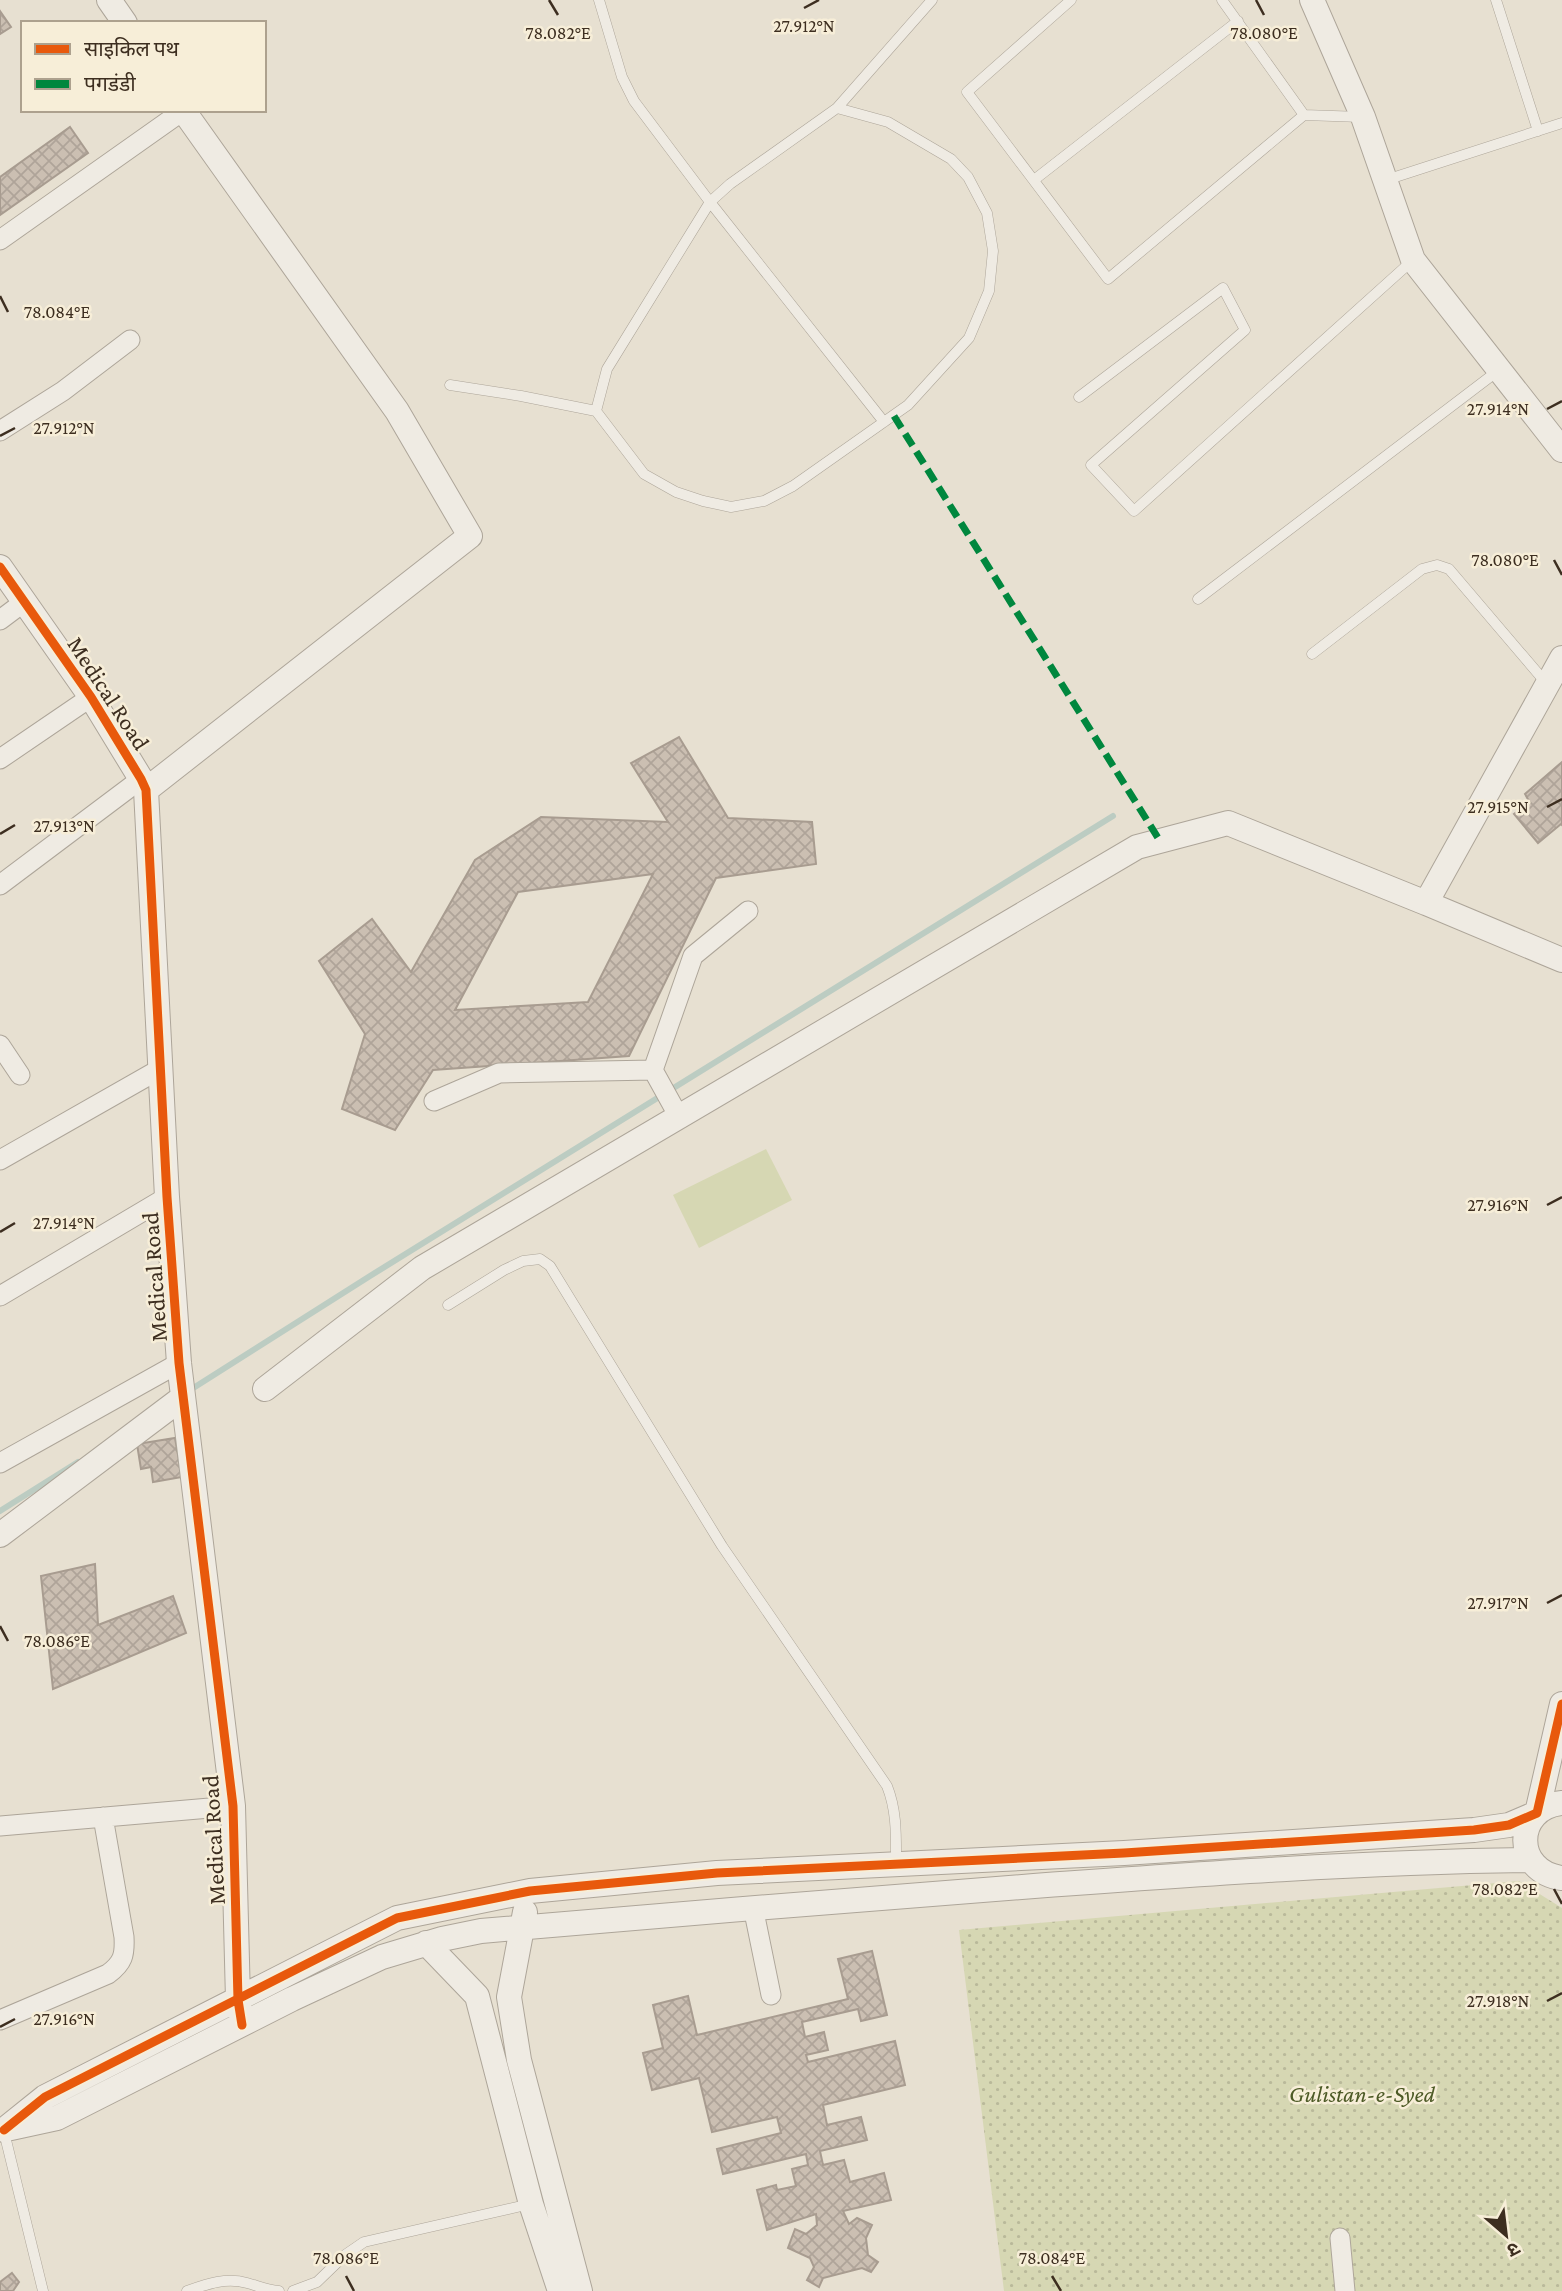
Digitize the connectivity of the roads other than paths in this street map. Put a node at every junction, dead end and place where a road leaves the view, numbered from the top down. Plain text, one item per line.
1 (109, 0) edge
2 (599, 0) edge
3 (932, 0) edge
4 (1071, 0) edge
5 (1222, 0) edge
6 (1312, 0) edge
7 (1496, 0) edge
8 (124, 21) edge
9 (1238, 21) junction
10 (837, 108) junction
11 (180, 112) edge
12 (184, 112) edge
13 (1304, 115) junction
14 (1363, 117) junction
15 (1562, 123) edge
16 (1538, 131) junction
17 (1034, 180) junction
18 (1385, 180) junction
19 (709, 202) junction
20 (0, 240) edge
21 (1413, 260) junction
22 (130, 340) dead end
23 (1499, 370) junction
24 (450, 385) dead end
25 (1079, 397) dead end
26 (597, 411) junction
27 (884, 422) junction
28 (0, 431) edge
29 (1562, 450) edge
30 (0, 566) edge
31 (1198, 599) dead end
32 (24, 602) junction
33 (0, 620) edge
34 (1312, 654) dead end
35 (1562, 657) edge
36 (1547, 684) junction
37 (91, 697) junction
38 (0, 759) edge
39 (144, 785) junction
40 (0, 886) edge
41 (1426, 903) junction
42 (748, 911) dead end
43 (1562, 960) edge
44 (0, 1045) edge
45 (160, 1069) junction
46 (653, 1070) junction
47 (20, 1075) dead end
48 (434, 1101) dead end
49 (679, 1117) junction
50 (0, 1160) edge
51 (167, 1197) junction
52 (0, 1296) edge
53 (448, 1305) dead end
54 (179, 1363) junction
55 (265, 1389) dead end
56 (183, 1398) junction
57 (0, 1463) edge
58 (0, 1535) edge
59 (1562, 1704) edge
60 (1562, 1803) edge
61 (233, 1806) junction
62 (1537, 1813) junction
63 (103, 1817) junction
64 (0, 1826) edge
65 (1296, 1842) junction
66 (1530, 1860) junction
67 (897, 1865) junction
68 (1297, 1869) junction
69 (1559, 1879) edge
70 (530, 1891) junction
71 (753, 1907) junction
72 (522, 1927) junction
73 (426, 1943) junction
74 (771, 1995) dead end
75 (238, 2000) junction
76 (0, 2020) edge
77 (243, 2025) junction
78 (1, 2127) edge
79 (531, 2204) junction
80 (1340, 2238) dead end
81 (43, 2291) edge
82 (187, 2291) edge
83 (279, 2291) edge
84 (293, 2291) edge
85 (560, 2291) edge
86 (580, 2291) edge
87 (1345, 2291) edge

1 - 8 street
2 - 19 lane
3 - 10 lane
4 - 17 lane
5 - 9 lane
6 - 14 street
7 - 16 lane
9 - 13 lane
9 - 17 lane
10 - 19 lane
10 - 27 lane
11 - 20 street
12 - 39 street
13 - 14 lane
13 - 17 lane
14 - 18 street
15 - 16 lane
16 - 18 lane
18 - 21 street
19 - 26 lane
19 - 27 lane
21 - 23 street
21 - 25 lane
22 - 28 street
23 - 29 street
23 - 31 lane
24 - 26 lane
26 - 27 lane
30 - 32 street, Medical Road
32 - 33 street
32 - 37 street, Medical Road
34 - 36 lane
35 - 36 street
36 - 41 street
37 - 38 street
37 - 39 street, Medical Road
39 - 40 street
39 - 45 street, Medical Road
41 - 43 street
41 - 49 street
42 - 46 street
44 - 47 street
45 - 50 street
45 - 51 street, Medical Road
46 - 48 street
46 - 49 street
49 - 55 street
51 - 52 street
51 - 54 street, Medical Road
53 - 67 lane
54 - 56 street, Medical Road
54 - 57 street
56 - 58 street
56 - 61 street, Medical Road
59 - 62 street
60 - 62 street
61 - 63 street
61 - 75 street, Medical Road
62 - 65 street
62 - 66 street
63 - 64 street
63 - 76 street
65 - 67 street
65 - 68 street
66 - 68 street
66 - 69 street
67 - 70 street
68 - 71 street
70 - 72 street
70 - 75 street
71 - 72 street
71 - 74 street
72 - 73 street
72 - 86 street
73 - 77 street
73 - 79 street
75 - 77 street, Medical Road
75 - 78 street
77 - 78 street
78 - 81 lane
79 - 84 lane
79 - 85 street
80 - 87 street
82 - 83 lane

